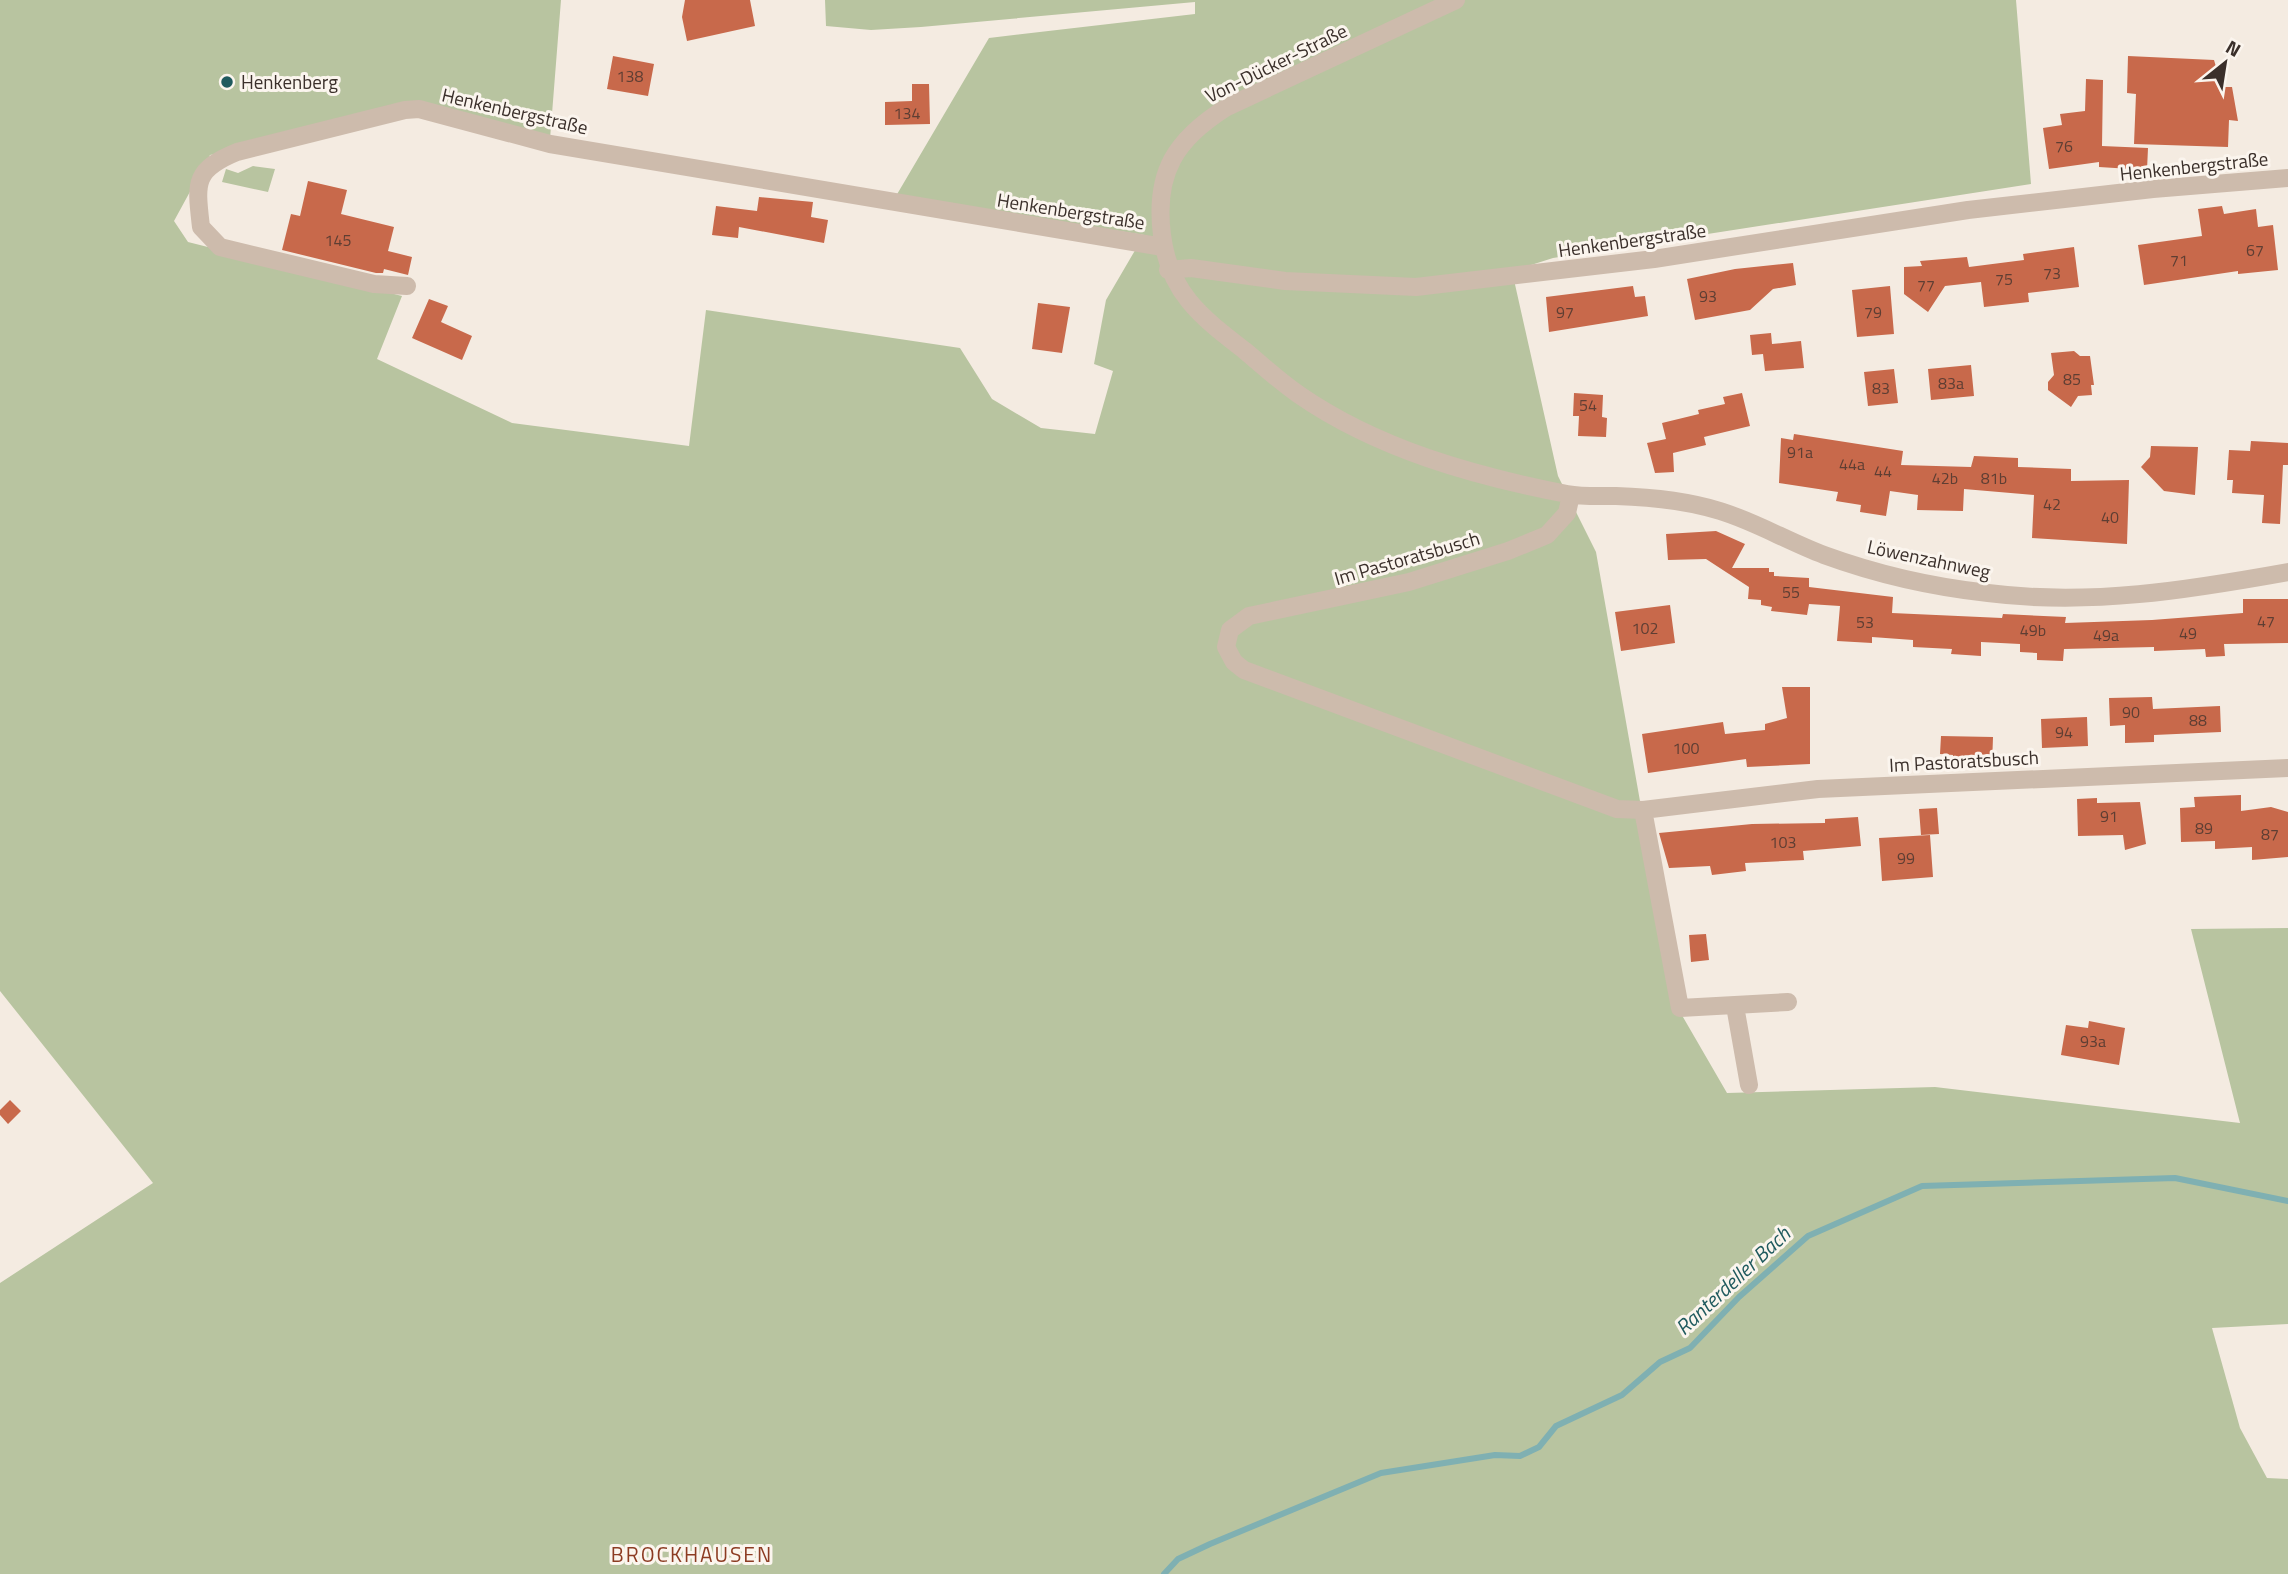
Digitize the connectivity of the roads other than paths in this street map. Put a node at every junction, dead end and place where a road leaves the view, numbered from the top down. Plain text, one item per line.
1 (1456, 0) edge
2 (2288, 178) edge
3 (1163, 247) junction
4 (1168, 270) junction
5 (407, 286) dead end
6 (1572, 495) junction
7 (2288, 572) edge
8 (2288, 768) edge
9 (1643, 810) junction
10 (1788, 1002) dead end
11 (1735, 1006) junction
12 (1749, 1085) dead end

1 - 3 street, Von-Dücker-Straße
2 - 4 street, Henkenbergstraße
3 - 4 street, Henkenbergstraße
3 - 5 street, Henkenbergstraße
4 - 6 street
6 - 7 street, Löwenzahnweg
6 - 9 street, Im Pastoratsbusch
8 - 9 street, Im Pastoratsbusch
9 - 11 street
10 - 11 street
11 - 12 street

